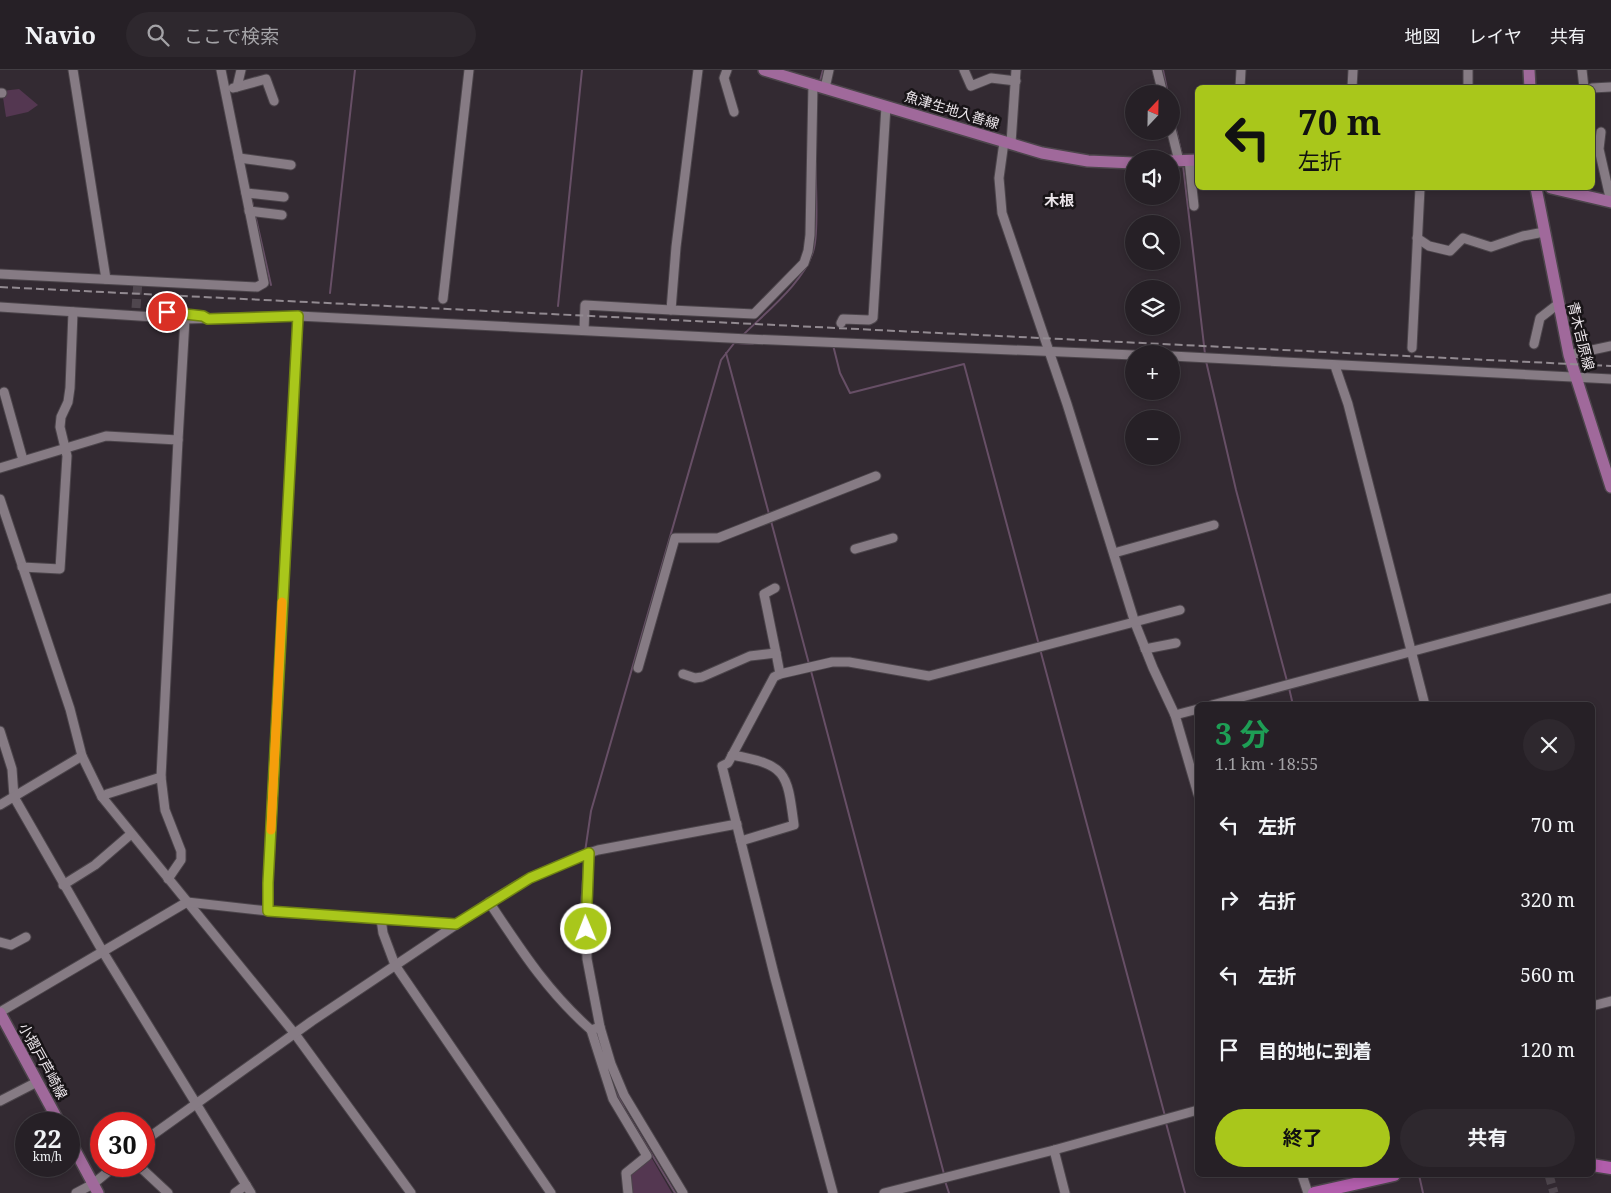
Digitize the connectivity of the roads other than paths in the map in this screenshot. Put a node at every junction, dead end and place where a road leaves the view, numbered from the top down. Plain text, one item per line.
1 (73, 70) edge
2 (221, 70) edge
3 (240, 70) edge
4 (469, 70) edge
5 (698, 70) edge
6 (727, 70) edge
7 (764, 70) edge
8 (828, 70) edge
9 (964, 70) edge
10 (1016, 70) edge
11 (1157, 70) edge
12 (1241, 70) edge
13 (1353, 70) edge
14 (1468, 70) edge
15 (1529, 70) edge
16 (1582, 70) edge
17 (1016, 82) junction
18 (1161, 85) edge
19 (1240, 85) edge
20 (1352, 85) edge
21 (1468, 85) edge
22 (1530, 85) edge
23 (1584, 85) edge
24 (819, 86) junction
25 (237, 87) junction
26 (1611, 87) edge
27 (1595, 88) edge
28 (226, 90) junction
29 (274, 101) dead end
30 (886, 106) junction
31 (734, 112) dead end
32 (1601, 132) dead end
33 (1176, 140) edge
34 (1007, 142) junction
35 (239, 158) junction
36 (1184, 160) edge
37 (1125, 163) edge
38 (291, 165) dead end
39 (1420, 190) edge
40 (1536, 190) edge
41 (1560, 190) edge
42 (246, 193) junction
43 (284, 196) dead end
44 (1611, 202) edge
45 (1194, 206) dead end
46 (249, 211) junction
47 (282, 215) dead end
48 (1544, 232) junction
49 (1417, 238) junction
50 (0, 274) edge
51 (106, 279) junction
52 (443, 298) dead end
53 (1558, 304) junction
54 (0, 307) edge
55 (672, 310) junction
56 (73, 312) junction
57 (93, 314) junction
58 (298, 316) junction
59 (186, 319) junction
60 (208, 319) junction
61 (840, 323) dead end
62 (584, 330) junction
63 (1534, 344) dead end
64 (1611, 346) edge
65 (1412, 348) dead end
66 (1049, 350) junction
67 (1125, 354) edge
68 (1569, 355) junction
69 (1180, 357) edge
70 (1335, 366) junction
71 (1576, 378) junction
72 (1611, 379) edge
73 (4, 398) edge
74 (178, 440) junction
75 (66, 447) junction
76 (23, 460) junction
77 (0, 468) edge
78 (876, 476) dead end
79 (1611, 487) edge
80 (0, 498) edge
81 (1214, 526) dead end
82 (893, 538) dead end
83 (855, 549) dead end
84 (1114, 553) junction
85 (22, 567) junction
86 (775, 588) dead end
87 (1611, 598) edge
88 (1180, 610) dead end
89 (1135, 622) junction
90 (1176, 643) dead end
91 (1145, 649) junction
92 (1410, 651) junction
93 (776, 653) junction
94 (638, 668) dead end
95 (683, 674) dead end
96 (780, 674) junction
97 (1223, 702) edge
98 (1424, 702) edge
99 (1195, 710) edge
100 (1175, 715) junction
101 (0, 731) edge
102 (732, 755) junction
103 (82, 756) junction
104 (162, 777) junction
105 (1195, 784) edge
106 (14, 797) junction
107 (102, 797) junction
108 (0, 805) edge
109 (737, 824) junction
110 (131, 834) junction
111 (741, 841) junction
112 (589, 853) junction
113 (168, 879) junction
114 (63, 885) junction
115 (187, 902) junction
116 (489, 902) junction
117 (268, 911) junction
118 (381, 919) junction
119 (456, 924) junction
120 (26, 937) dead end
121 (0, 942) edge
122 (103, 952) junction
123 (395, 965) junction
124 (1611, 1001) edge
125 (1595, 1005) edge
126 (0, 1013) edge
127 (600, 1027) junction
128 (591, 1030) junction
129 (295, 1034) junction
130 (37, 1082) junction
131 (0, 1101) edge
132 (195, 1104) junction
133 (1195, 1111) edge
134 (53, 1112) edge
135 (155, 1133) edge
136 (1054, 1150) junction
137 (80, 1160) edge
138 (1595, 1165) edge
139 (1611, 1168) edge
140 (105, 1177) edge
141 (151, 1177) edge
142 (1303, 1177) edge
143 (1385, 1177) edge
144 (95, 1189) edge
145 (248, 1189) edge
146 (76, 1193) edge
147 (168, 1193) edge
148 (235, 1193) edge
149 (411, 1193) edge
150 (552, 1193) edge
151 (628, 1193) edge
152 (683, 1193) edge
153 (833, 1193) edge
154 (884, 1193) edge
155 (1065, 1193) edge
156 (1308, 1193) edge
157 (1314, 1193) edge

1 - 51 street
2 - 28 street
3 - 25 street
4 - 52 street
5 - 55 street
6 - 31 street
7 - 24 main road, 魚津生地入善線
8 - 24 street
9 - 17 street
10 - 17 street
11 - 18 street
12 - 19 street
13 - 20 street
14 - 21 street
15 - 22 main road
16 - 23 street
17 - 34 street
24 - 30 main road, 魚津生地入善線
24 - 55 street
25 - 28 street
25 - 29 street
26 - 27 street
28 - 35 street
30 - 34 main road, 魚津生地入善線
30 - 61 street
32 - 44 street
33 - 36 street
34 - 37 main road, 魚津生地入善線
34 - 66 street
35 - 38 street
35 - 42 street
36 - 45 street
39 - 49 street
40 - 48 main road, 青木吉原線
41 - 44 main road
42 - 43 street
42 - 46 street
46 - 47 street
46 - 51 street
48 - 49 street
48 - 53 main road, 青木吉原線
49 - 65 street
50 - 51 street
53 - 63 street
53 - 68 main road, 青木吉原線
54 - 56 street
55 - 62 street
56 - 57 street
56 - 75 street
57 - 59 street
57 - 60 street
58 - 60 street
58 - 62 street
58 - 117 street
59 - 60 street
59 - 74 street
62 - 66 street
64 - 68 street
66 - 67 street
66 - 84 street
68 - 71 main road, 青木吉原線
69 - 70 street
70 - 71 street
70 - 92 street
71 - 72 street
71 - 79 main road, 青木吉原線
73 - 76 street
74 - 75 street
74 - 104 street
75 - 76 street
75 - 85 street
76 - 77 street
78 - 94 street
80 - 85 street
81 - 84 street
82 - 83 street
84 - 89 street
85 - 103 street
86 - 93 street
87 - 92 street
88 - 89 street
89 - 91 street
89 - 96 street
90 - 91 street
91 - 100 street
92 - 97 street
92 - 98 street
93 - 95 street
93 - 96 street
96 - 102 street
99 - 100 street
100 - 105 street
101 - 106 street
102 - 109 street
102 - 111 street
103 - 106 street
103 - 107 street
104 - 107 street
104 - 113 street
106 - 108 street
106 - 114 street
107 - 110 street
109 - 111 street
109 - 112 street
110 - 113 street
110 - 114 street
111 - 153 street
112 - 116 street
112 - 127 street
113 - 115 street
114 - 122 street
115 - 117 street
115 - 122 street
115 - 129 street
116 - 119 street
116 - 128 street
117 - 118 street
118 - 119 street
118 - 123 street
119 - 123 street
120 - 121 street
122 - 126 street
122 - 132 street
123 - 129 street
123 - 150 street
124 - 125 street
126 - 130 main road, 小摺戸芦崎線
127 - 128 street
127 - 152 street
128 - 151 street
129 - 132 street
129 - 149 street
130 - 131 street
130 - 134 main road, 小摺戸芦崎線
132 - 135 street
132 - 145 street
133 - 136 street
136 - 154 street
136 - 155 street
137 - 144 main road
138 - 139 highway
140 - 144 street
141 - 147 street
142 - 156 street
143 - 157 highway
144 - 146 street
145 - 148 street

